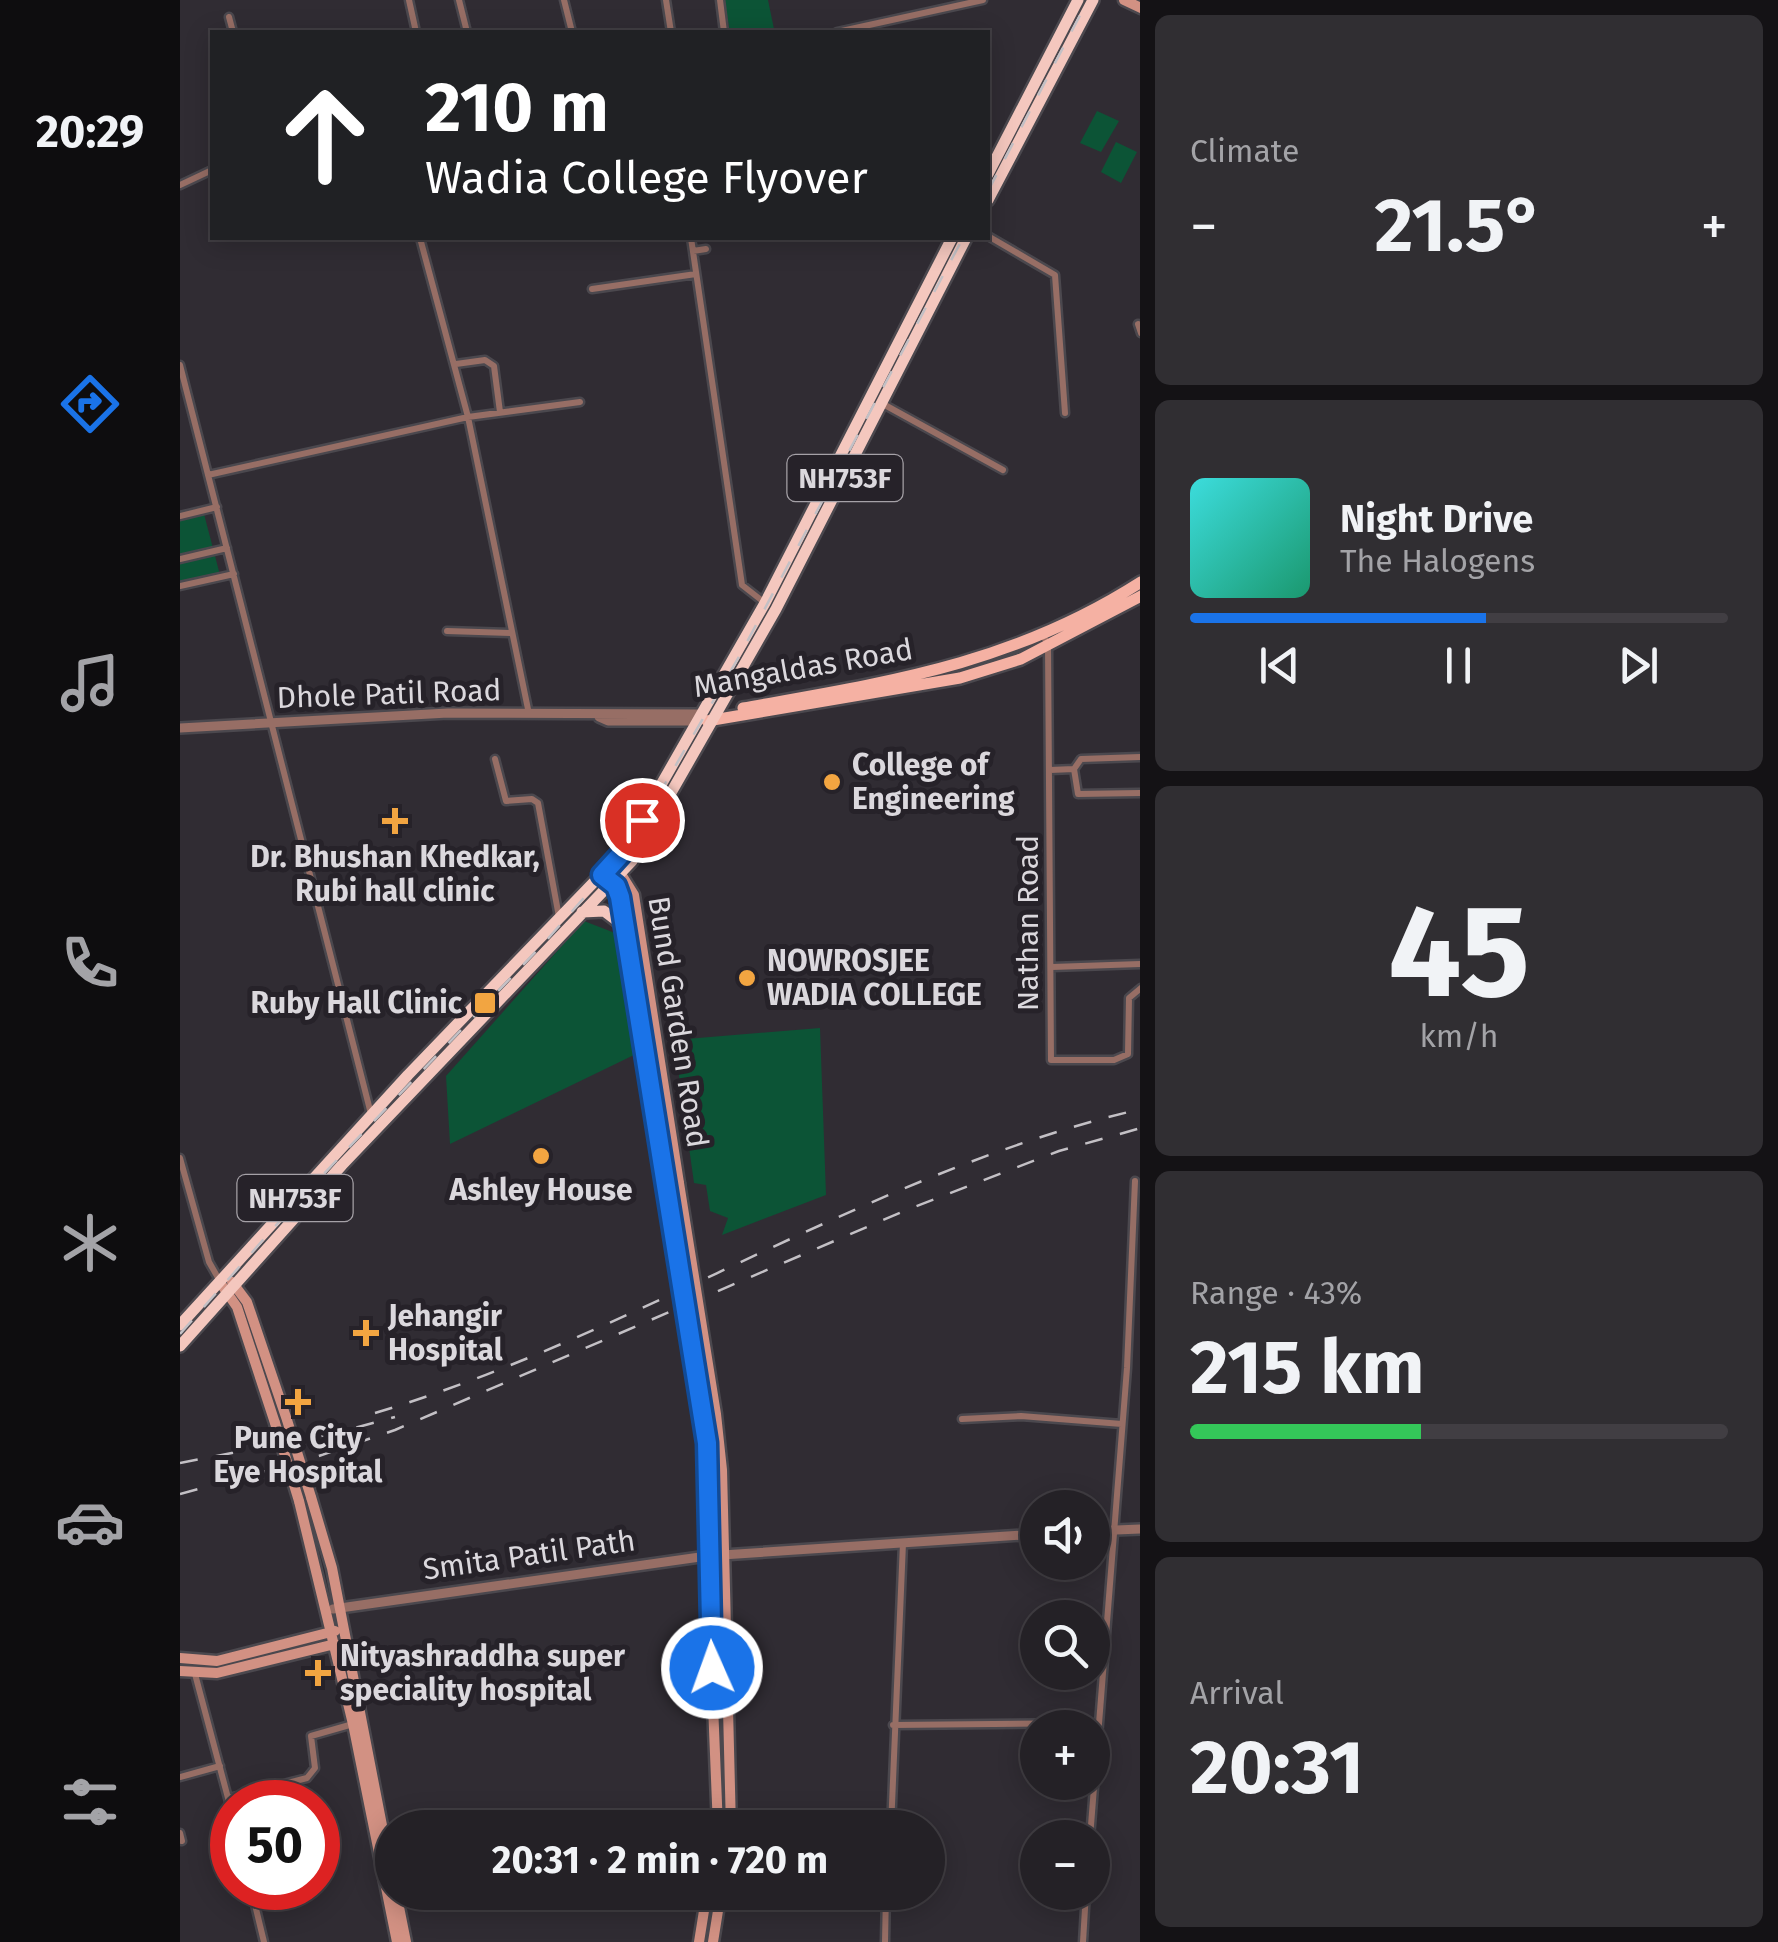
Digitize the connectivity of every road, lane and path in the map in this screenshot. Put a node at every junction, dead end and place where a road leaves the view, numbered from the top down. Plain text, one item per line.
1 (409, 0) edge
2 (459, 0) edge
3 (564, 0) edge
4 (666, 0) edge
5 (720, 0) edge
6 (983, 0) edge
7 (1078, 0) edge
8 (1092, 0) edge
9 (1124, 0) edge
10 (1140, 8) edge
11 (229, 17) dead end
12 (232, 30) edge
13 (416, 30) edge
14 (466, 30) edge
15 (572, 30) edge
16 (672, 30) edge
17 (724, 30) edge
18 (846, 30) edge
19 (990, 170) edge
20 (210, 171) edge
21 (180, 185) edge
22 (990, 196) edge
23 (990, 237) edge
24 (421, 240) edge
25 (691, 240) edge
26 (951, 240) edge
27 (965, 240) edge
28 (706, 249) dead end
29 (693, 251) junction
30 (696, 274) junction
31 (592, 289) dead end
32 (456, 364) junction
33 (180, 365) edge
34 (580, 402) dead end
35 (882, 404) junction
36 (500, 412) junction
37 (1065, 412) dead end
38 (468, 416) junction
39 (1003, 470) dead end
40 (208, 475) junction
41 (217, 507) junction
42 (180, 516) edge
43 (227, 548) junction
44 (180, 559) edge
45 (234, 574) junction
46 (1140, 582) edge
47 (180, 586) edge
48 (1140, 596) edge
49 (764, 603) junction
50 (446, 631) dead end
51 (511, 633) junction
52 (1046, 640) junction
53 (529, 716) junction
54 (599, 716) joint
55 (705, 717) junction
56 (273, 722) junction
57 (180, 728) edge
58 (1140, 757) edge
59 (495, 759) dead end
60 (1074, 769) junction
61 (1050, 770) junction
62 (1140, 794) edge
63 (618, 867) junction
64 (607, 879) junction
65 (582, 912) junction
66 (564, 922) junction
67 (625, 927) junction
68 (1140, 964) edge
69 (1052, 967) junction
70 (1140, 988) edge
71 (372, 1115) junction
72 (180, 1158) edge
73 (1135, 1181) dead end
74 (228, 1286) junction
75 (180, 1325) edge
76 (180, 1346) edge
77 (962, 1419) dead end
78 (1122, 1424) junction
79 (305, 1499) junction
80 (1140, 1529) edge
81 (1112, 1530) junction
82 (1020, 1535) edge
83 (903, 1542) junction
84 (721, 1555) junction
85 (707, 1556) junction
86 (339, 1608) junction
87 (326, 1610) junction
88 (345, 1635) junction
89 (331, 1639) junction
90 (180, 1658) edge
91 (180, 1671) edge
92 (195, 1674) junction
93 (1099, 1710) edge
94 (353, 1724) junction
95 (1020, 1724) edge
96 (892, 1725) junction
97 (220, 1766) junction
98 (180, 1777) edge
99 (224, 1780) edge
100 (299, 1780) edge
101 (379, 1810) edge
102 (717, 1810) edge
103 (730, 1810) edge
104 (891, 1810) edge
105 (256, 1910) edge
106 (400, 1910) edge
107 (704, 1910) edge
108 (718, 1910) edge
109 (886, 1910) edge
110 (1085, 1910) edge
111 (264, 1942) edge
112 (397, 1942) edge
113 (406, 1942) edge
114 (699, 1942) edge
115 (713, 1942) edge
116 (886, 1942) edge
117 (1083, 1942) edge

1 - 13 street
2 - 14 street
3 - 15 street
4 - 16 street
5 - 17 street
6 - 18 street
7 - 19 highway
8 - 22 highway
9 - 10 main road
11 - 12 street
20 - 21 street
23 - 37 street
24 - 32 street
25 - 29 street
26 - 49 highway, Bund Garden Road / NH753F
27 - 35 highway, Bund Garden Road / NH753F
28 - 29 street
29 - 30 street
30 - 31 street
30 - 49 street
32 - 36 street
32 - 38 street
33 - 40 street
34 - 36 street
35 - 39 street
35 - 55 highway, Bund Garden Road / NH753F
36 - 38 street
38 - 40 street
38 - 51 street
40 - 41 street
41 - 42 street
41 - 43 street
43 - 44 street
43 - 45 street
45 - 47 street
45 - 56 street
46 - 52 main road, Mangaldas Road
48 - 52 main road, Mangaldas Road
49 - 55 highway, Bund Garden Road / NH753F
50 - 51 street
51 - 53 street
52 - 55 main road, Mangaldas Road
52 - 61 street, Nathan Road
53 - 54 street, Dhole Patil Road
53 - 56 street, Dhole Patil Road
54 - 55 street, Mangaldas Road
55 - 63 highway, Bund Garden Road / NH753F
56 - 57 street, Dhole Patil Road
56 - 71 street
58 - 60 street
59 - 66 street
60 - 61 street
60 - 62 street
61 - 69 street, Nathan Road
63 - 64 highway, Bund Garden Road / NH753F
63 - 84 main road, Bund Garden Road, bridge
64 - 65 highway, Bund Garden Road / NH753F
64 - 66 highway, Bund Garden Road / NH753F
64 - 67 main road, Bund Garden Road
65 - 66 highway, Bund Garden Road / NH753F
65 - 67 highway
66 - 71 highway, Bund Garden Road / NH753F
66 - 74 highway, Bund Garden Road / NH753F
67 - 85 main road, Bund Garden Road, bridge
68 - 69 street
69 - 70 street, Nathan Road
71 - 74 highway, Bund Garden Road / NH753F
72 - 74 street
73 - 78 street
74 - 75 highway, NH753F
74 - 76 highway, NH753F
74 - 79 main road, bridge
77 - 78 street
78 - 81 street
79 - 86 main road
79 - 87 main road
80 - 81 street
81 - 93 street
82 - 83 street, Smita Patil Path
83 - 84 street, Smita Patil Path
83 - 96 street
84 - 85 street, Smita Patil Path
84 - 103 main road
85 - 86 street, Smita Patil Path
85 - 102 main road
86 - 87 street, Smita Patil Path
86 - 88 main road
87 - 89 main road
88 - 89 main road
88 - 101 main road
89 - 90 main road
89 - 92 main road
89 - 94 main road
91 - 92 main road
92 - 97 street
94 - 100 street
94 - 112 main road
95 - 96 street
96 - 104 street
97 - 98 street
97 - 99 street
105 - 111 street
106 - 113 main road
107 - 114 main road
108 - 115 main road
109 - 116 street
110 - 117 street

